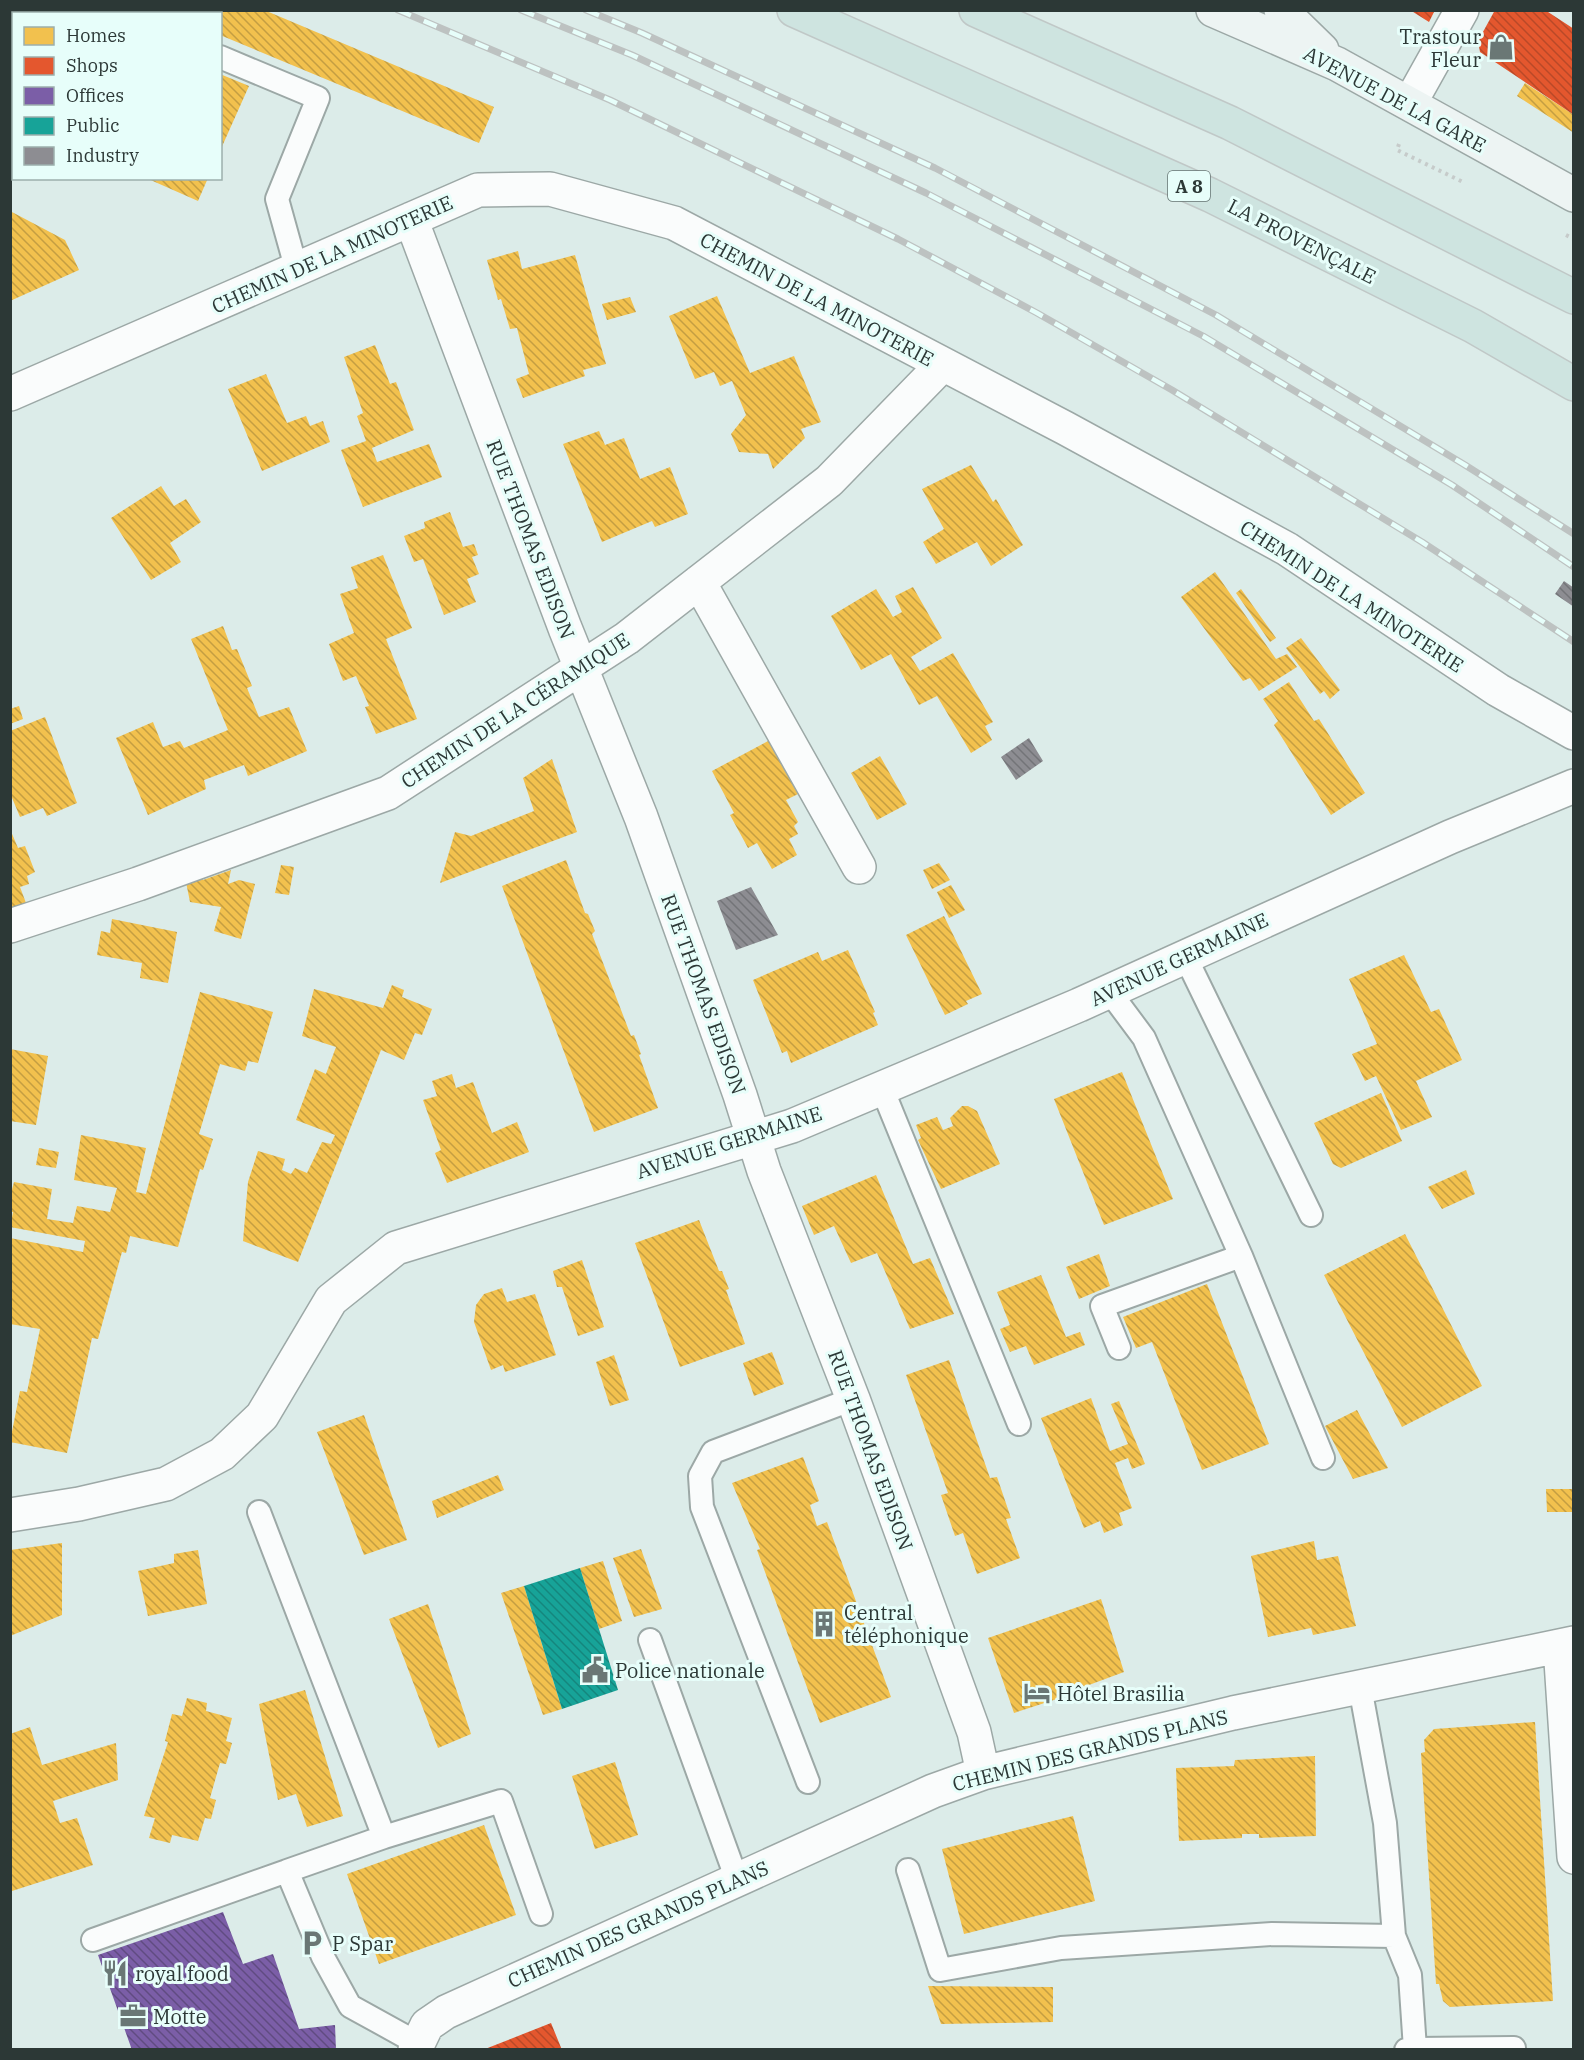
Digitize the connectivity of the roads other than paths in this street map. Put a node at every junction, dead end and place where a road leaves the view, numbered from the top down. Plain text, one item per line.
1 (794, 10) edge
2 (976, 10) edge
3 (1213, 10) edge
4 (1281, 10) edge
5 (1461, 10) edge
6 (222, 58) edge
7 (1336, 64) junction
8 (1410, 103) junction
9 (1574, 195) edge
10 (411, 219) junction
11 (297, 271) junction
12 (1574, 297) edge
13 (942, 365) junction
14 (1574, 384) edge
15 (10, 394) edge
16 (699, 582) junction
17 (581, 669) junction
18 (1574, 733) edge
19 (1574, 786) edge
20 (859, 867) dead end
21 (10, 926) edge
22 (1186, 958) junction
23 (1109, 991) junction
24 (880, 1086) junction
25 (753, 1137) junction
26 (1311, 1215) dead end
27 (1241, 1256) junction
28 (1119, 1348) dead end
29 (853, 1399) junction
30 (1019, 1424) dead end
31 (1323, 1458) dead end
32 (259, 1512) dead end
33 (10, 1515) edge
34 (650, 1640) dead end
35 (1567, 1645) edge
36 (1360, 1687) junction
37 (984, 1773) junction
38 (808, 1782) dead end
39 (384, 1837) junction
40 (1574, 1857) edge
41 (908, 1870) dead end
42 (287, 1871) junction
43 (737, 1880) junction
44 (541, 1914) dead end
45 (1394, 1936) junction
46 (93, 1940) dead end
47 (416, 2046) edge
48 (1514, 2048) edge
49 (1406, 2049) edge
50 (1415, 2049) edge

1 - 14 highway, LA PROVENÇALE / A 8
2 - 12 highway
3 - 7 main road, AVENUE DE LA GARE
4 - 7 main road
5 - 8 street
6 - 11 lane
7 - 8 main road, AVENUE DE LA GARE
8 - 9 main road, AVENUE DE LA GARE
10 - 11 street, CHEMIN DE LA MINOTERIE
10 - 13 street, CHEMIN DE LA MINOTERIE
10 - 17 street, RUE THOMAS EDISON
11 - 15 street, CHEMIN DE LA MINOTERIE
13 - 16 street, CHEMIN DE LA CÉRAMIQUE
13 - 18 street, CHEMIN DE LA MINOTERIE
16 - 17 street, CHEMIN DE LA CÉRAMIQUE
16 - 20 street
17 - 21 street, CHEMIN DE LA CÉRAMIQUE
17 - 25 street, RUE THOMAS EDISON
19 - 22 street, AVENUE GERMAINE
22 - 23 street, AVENUE GERMAINE
22 - 26 lane
23 - 24 street, AVENUE GERMAINE
23 - 27 lane
24 - 25 street, AVENUE GERMAINE
24 - 30 lane
25 - 29 street, RUE THOMAS EDISON
25 - 33 street, AVENUE GERMAINE
27 - 28 lane
27 - 31 lane
29 - 37 street, RUE THOMAS EDISON
29 - 38 lane
32 - 39 lane
34 - 43 lane
35 - 36 street, CHEMIN DES GRANDS PLANS
35 - 40 street
36 - 37 street, CHEMIN DES GRANDS PLANS
36 - 45 lane
37 - 43 street, CHEMIN DES GRANDS PLANS
39 - 42 lane
39 - 44 lane
41 - 45 lane
42 - 46 lane
42 - 47 lane
43 - 47 street, CHEMIN DES GRANDS PLANS
45 - 50 lane
48 - 50 lane
49 - 50 lane

